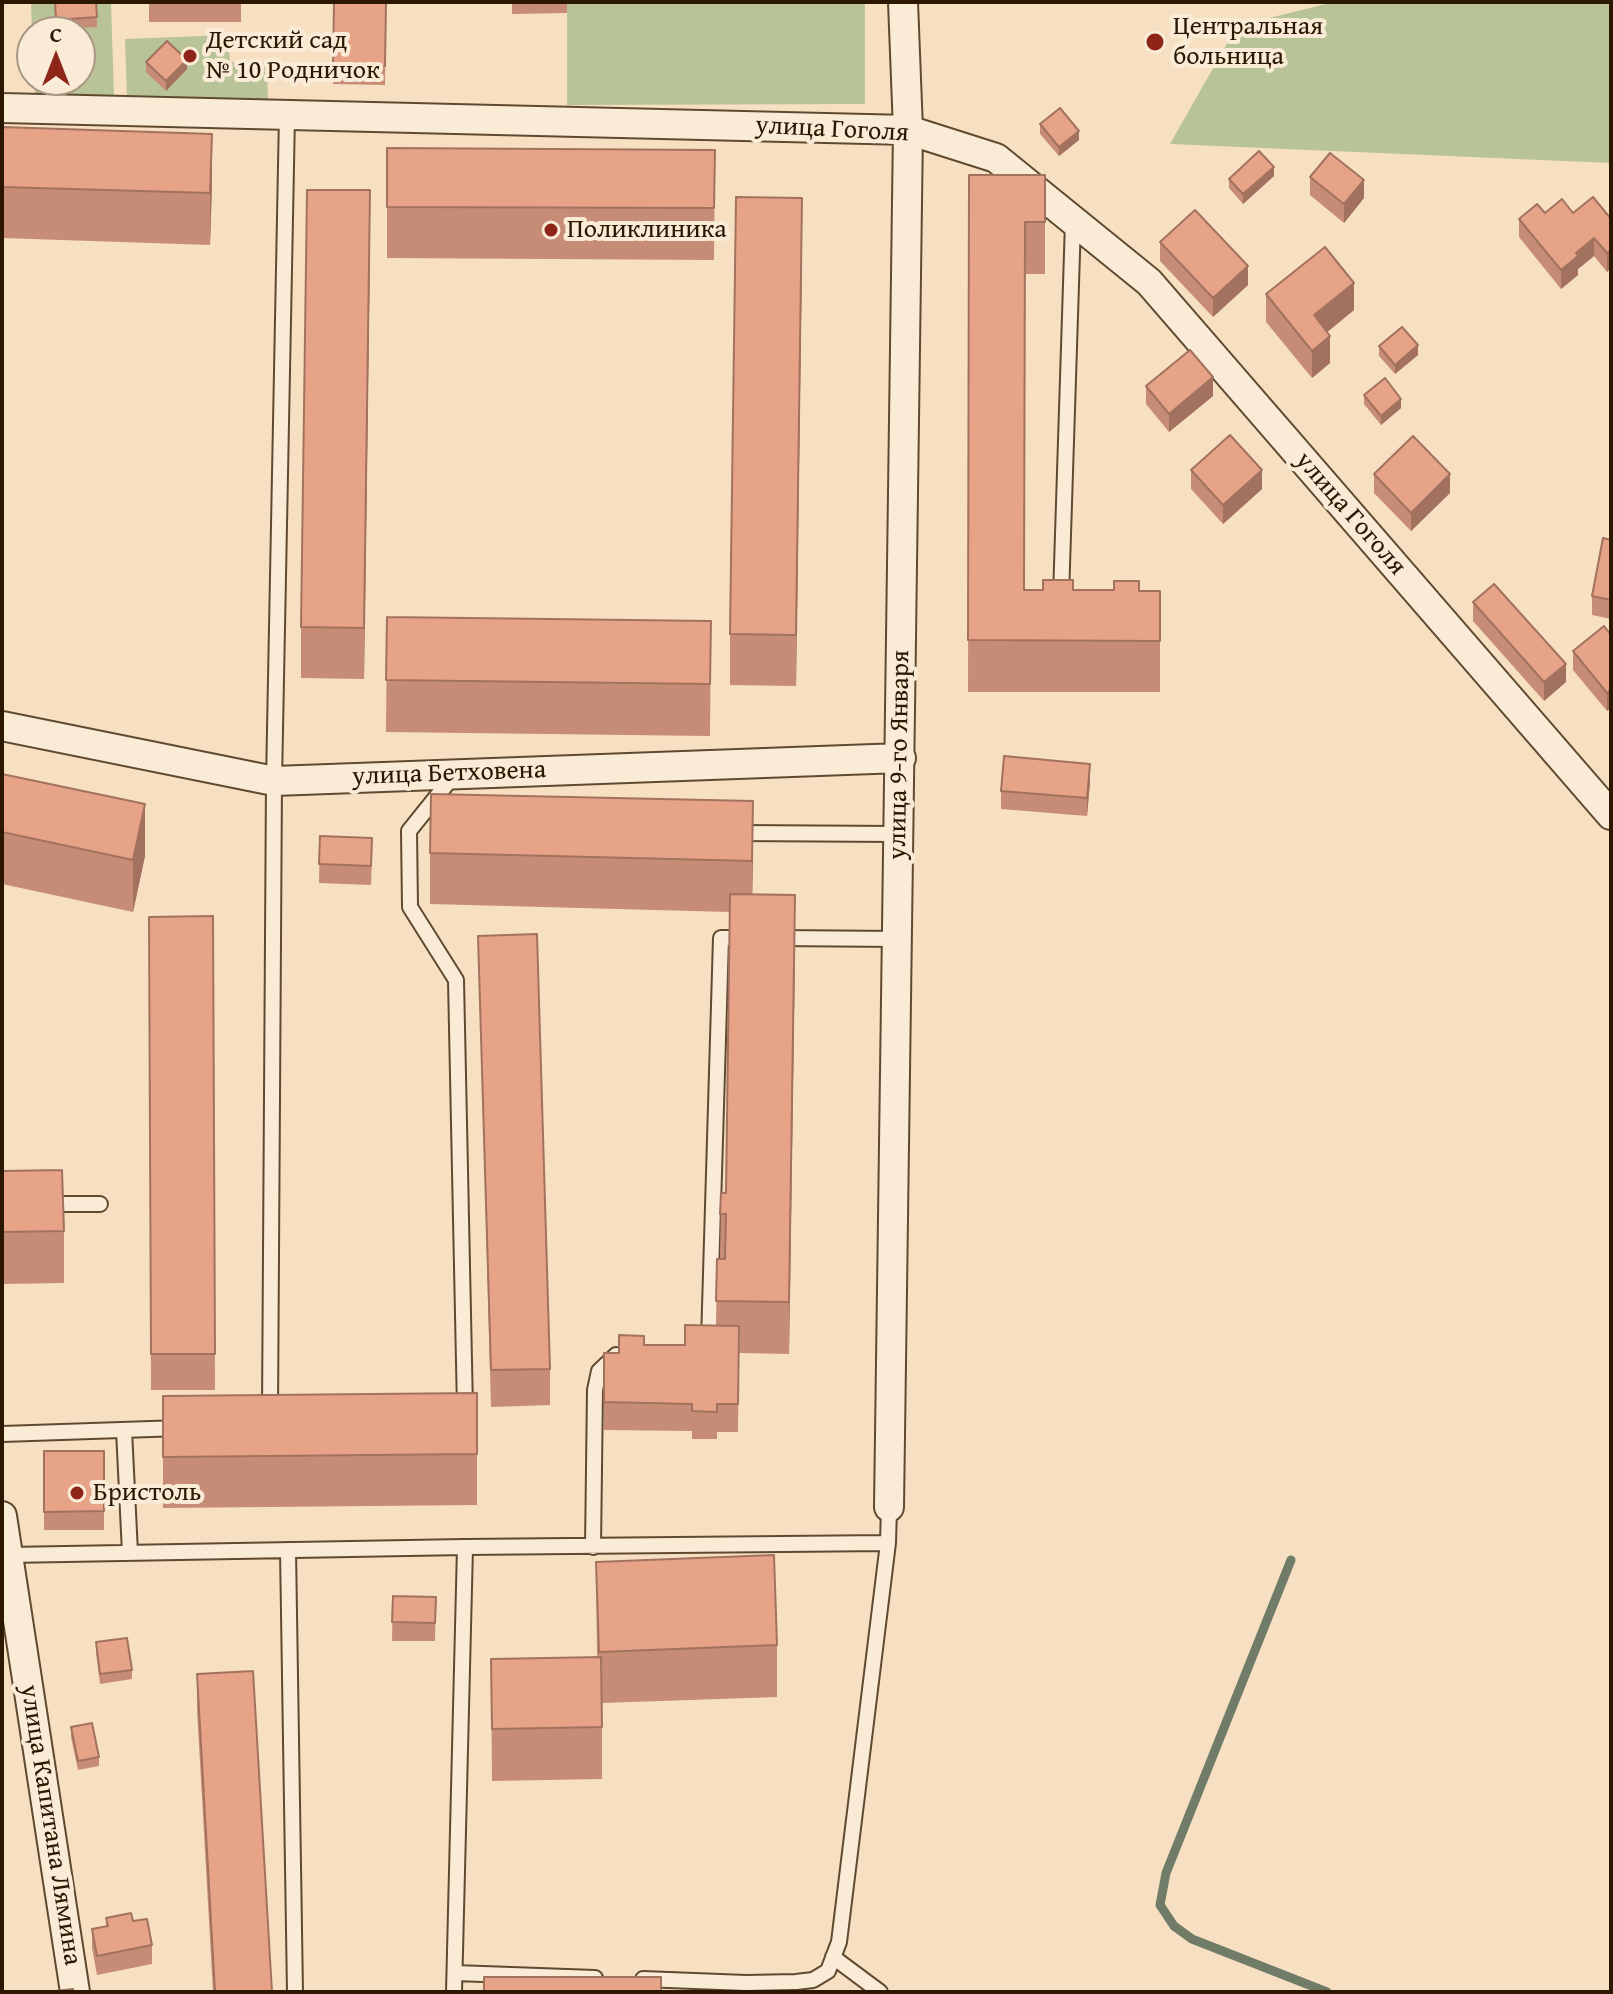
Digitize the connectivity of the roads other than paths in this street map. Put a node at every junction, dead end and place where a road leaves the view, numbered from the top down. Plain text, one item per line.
1 (903, 2) edge
2 (2, 108) edge
3 (287, 115) junction
4 (908, 130) junction
5 (1073, 220) junction
6 (1075, 606) edge
7 (2, 726) edge
8 (901, 758) junction
9 (454, 774) junction
10 (274, 781) junction
11 (1610, 813) edge
12 (409, 831) junction
13 (425, 832) dead end
14 (725, 833) edge
15 (899, 834) junction
16 (898, 939) junction
17 (30, 1204) edge
18 (100, 1204) dead end
19 (632, 1346) edge
20 (693, 1347) edge
21 (270, 1425) edge
22 (466, 1426) edge
23 (195, 1427) edge
24 (124, 1430) junction
25 (2, 1434) edge
26 (889, 1507) joint
27 (2, 1516) edge
28 (888, 1543) junction
29 (465, 1547) junction
30 (593, 1547) junction
31 (288, 1550) junction
32 (130, 1553) junction
33 (8, 1555) junction
34 (833, 1957) junction
35 (455, 1973) junction
36 (75, 1992) edge
37 (295, 1992) edge
38 (454, 1992) edge
39 (880, 1992) edge

1 - 4 street, улица 9-го Января
2 - 3 street, улица Гоголя
3 - 4 street, улица Гоголя
3 - 10 lane
4 - 5 street, улица Гоголя
4 - 8 street, улица 9-го Января
5 - 6 lane
5 - 11 street, улица Гоголя
7 - 10 street, улица Бетховена
8 - 9 street, улица Бетховена
8 - 15 street, улица 9-го Января
9 - 10 street, улица Бетховена
9 - 12 lane
10 - 21 lane
12 - 13 lane
12 - 22 lane
14 - 15 lane
15 - 16 street, улица 9-го Января
16 - 20 lane
16 - 26 street, улица 9-го Января
17 - 18 lane
19 - 30 lane
23 - 24 lane
24 - 25 lane
24 - 32 lane
26 - 28 lane
27 - 33 street, улица Капитана Лямина
28 - 30 lane
28 - 34 lane
29 - 30 lane
29 - 31 lane
29 - 35 lane
31 - 32 lane
31 - 37 lane
32 - 33 lane
33 - 36 street, улица Капитана Лямина
34 - 35 lane
34 - 39 lane
35 - 38 lane

